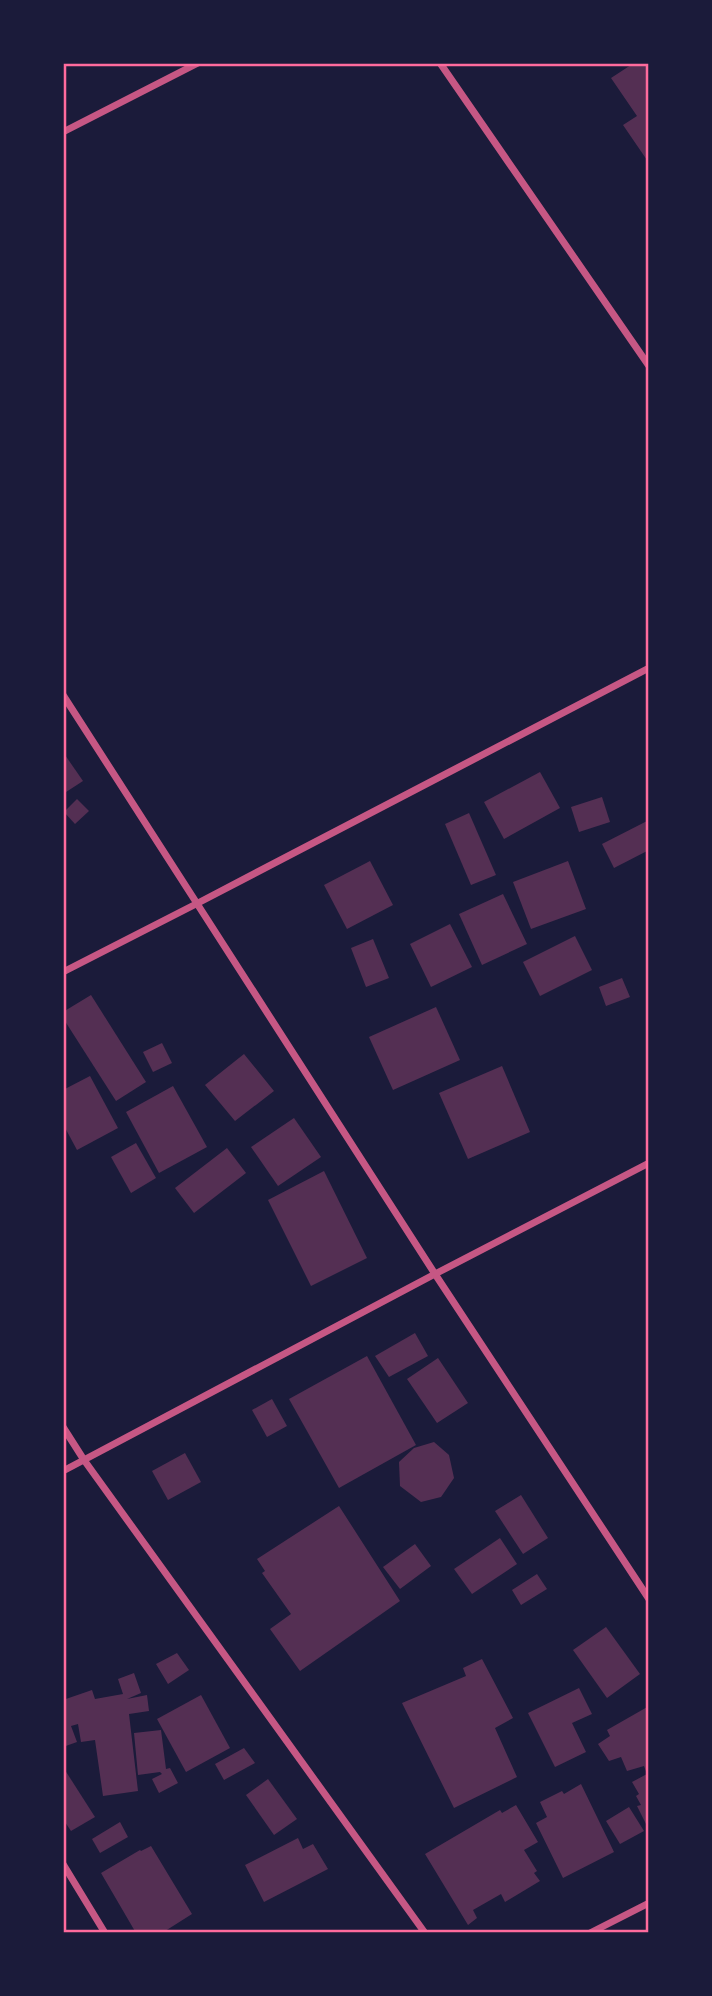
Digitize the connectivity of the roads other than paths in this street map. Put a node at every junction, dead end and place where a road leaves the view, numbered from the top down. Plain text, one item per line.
1 (198, 63) edge
2 (440, 63) edge
3 (63, 132) edge
4 (649, 366) edge
5 (649, 668) edge
6 (63, 695) edge
7 (198, 903) junction
8 (63, 972) edge
9 (649, 1163) edge
10 (435, 1273) junction
11 (63, 1427) edge
12 (84, 1460) junction
13 (63, 1471) edge
14 (649, 1599) edge
15 (63, 1864) edge
16 (649, 1903) edge
17 (105, 1933) edge
18 (425, 1933) edge
19 (590, 1933) edge

1 - 3 street
2 - 4 street
5 - 7 street
6 - 7 street
7 - 8 street
7 - 10 street
9 - 10 street
10 - 12 street
10 - 14 street
11 - 12 street
12 - 13 street
12 - 18 street
15 - 17 street
16 - 19 street

